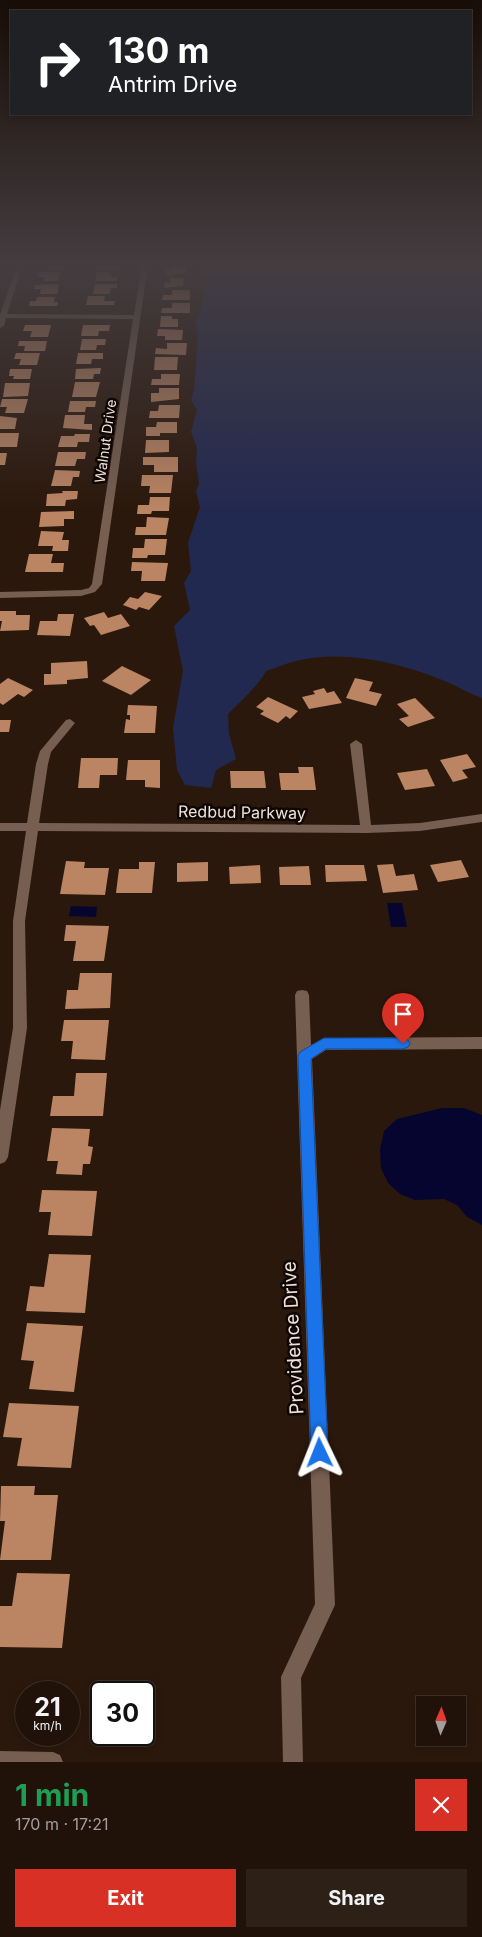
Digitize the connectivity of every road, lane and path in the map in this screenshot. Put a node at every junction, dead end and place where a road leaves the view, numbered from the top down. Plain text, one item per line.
1 (133, 346) edge
2 (0, 595) edge
3 (70, 723) dead end
4 (356, 744) dead end
5 (482, 818) edge
6 (0, 827) edge
7 (34, 827) junction
8 (366, 829) junction
9 (302, 995) dead end
10 (482, 1043) edge
11 (304, 1056) junction
12 (0, 1157) edge
13 (0, 1761) edge
14 (53, 1762) edge
15 (293, 1762) edge

1 - 2 street, Walnut Drive
3 - 7 street
4 - 8 street
5 - 8 street, Redbud Parkway
6 - 7 street, Redbud Parkway
7 - 8 street, Redbud Parkway
7 - 12 street
9 - 11 street, Providence Drive
10 - 11 street
11 - 15 street, Providence Drive
13 - 14 street

